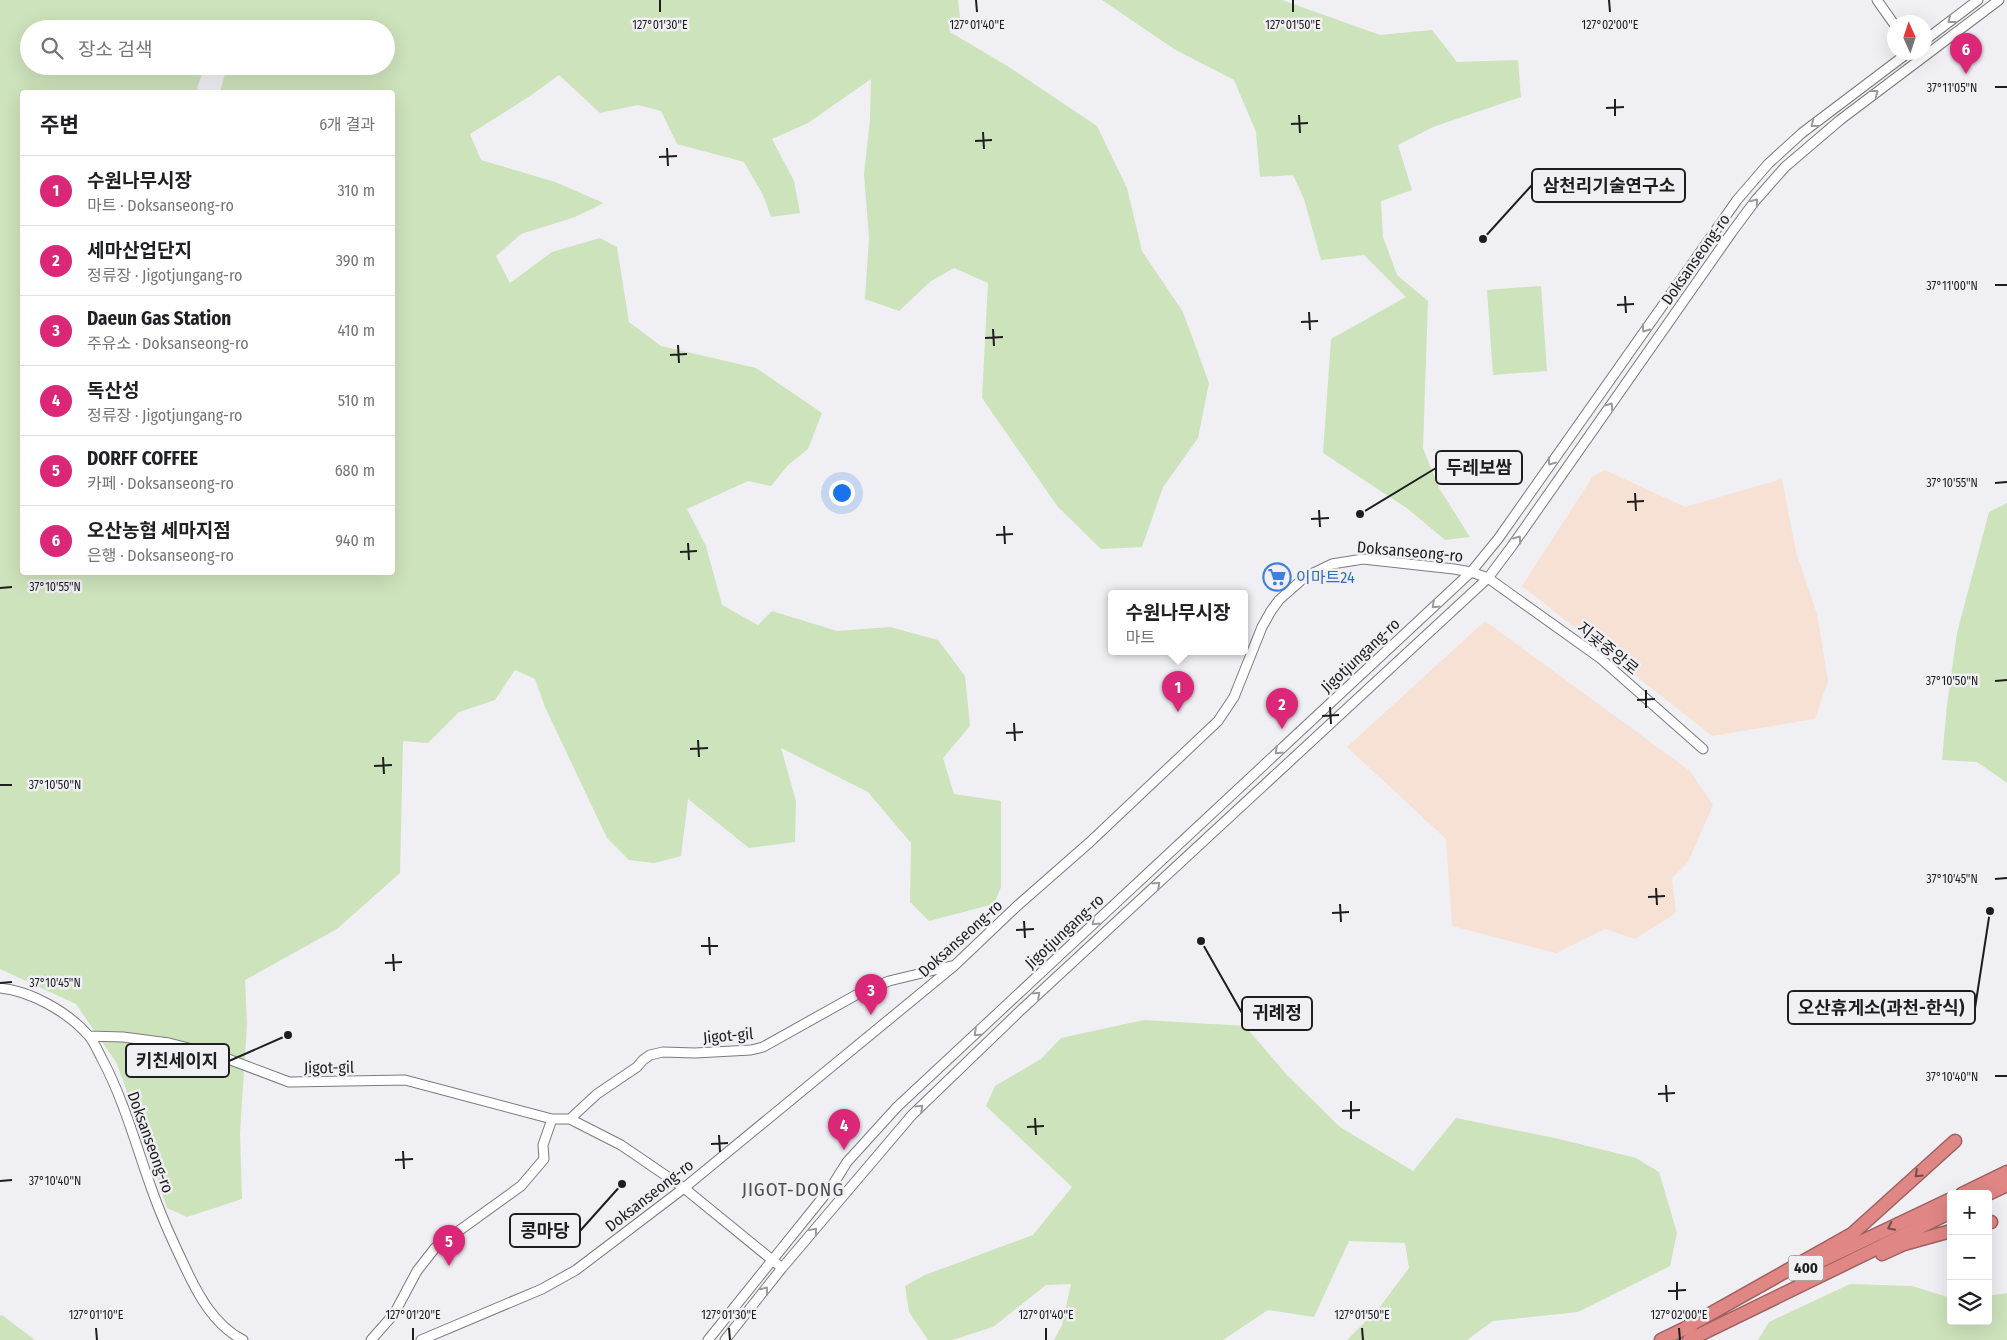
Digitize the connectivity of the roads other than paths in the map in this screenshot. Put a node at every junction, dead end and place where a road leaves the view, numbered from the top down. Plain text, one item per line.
1 (1877, 0) edge
2 (1978, 0) edge
3 (1999, 0) edge
4 (1888, 15) edge
5 (1932, 34) edge
6 (1898, 60) edge
7 (1471, 572) junction
8 (1488, 578) junction
9 (1703, 749) dead end
10 (954, 966) junction
11 (0, 988) edge
12 (90, 1036) junction
13 (552, 1119) junction
14 (570, 1119) junction
15 (1955, 1141) dead end
16 (2007, 1172) edge
17 (2007, 1185) edge
18 (684, 1188) junction
19 (1970, 1190) edge
20 (1992, 1192) edge
21 (1947, 1201) edge
22 (1947, 1214) edge
23 (1947, 1232) edge
24 (771, 1259) junction
25 (782, 1268) junction
26 (1690, 1335) edge
27 (242, 1340) edge
28 (371, 1340) edge
29 (421, 1340) edge
30 (708, 1340) edge
31 (725, 1340) edge
32 (1661, 1340) edge

1 - 4 street
2 -> 5 street
8 -> 3 street, Doksanseong-ro
6 -> 7 street, Doksanseong-ro
7 - 8 street, Doksanseong-ro
7 - 10 street, Doksanseong-ro
7 -> 24 street, Jigotjungang-ro
8 - 9 street, 지곶중앙로
25 -> 8 street, Jigotjungang-ro
10 - 14 street, Jigot-gil
10 - 18 street, Doksanseong-ro
11 - 12 street, Doksanseong-ro
12 - 13 street, Jigot-gil
12 - 27 street, Doksanseong-ro
13 - 14 street, Jigot-gil
13 - 28 street
14 - 18 street, Jigot-gil
15 -> 26 highway
16 - 19 highway
17 - 20 highway
18 - 24 street, Jigot-gil
18 - 29 street, Doksanseong-ro
21 -> 26 highway, 400
22 - 26 highway, 400
23 - 26 highway
24 - 25 street, Jigot-gil
24 - 30 street, Jigotjungang-ro
31 -> 25 street, Jigotjungang-ro
26 - 32 highway, 400

